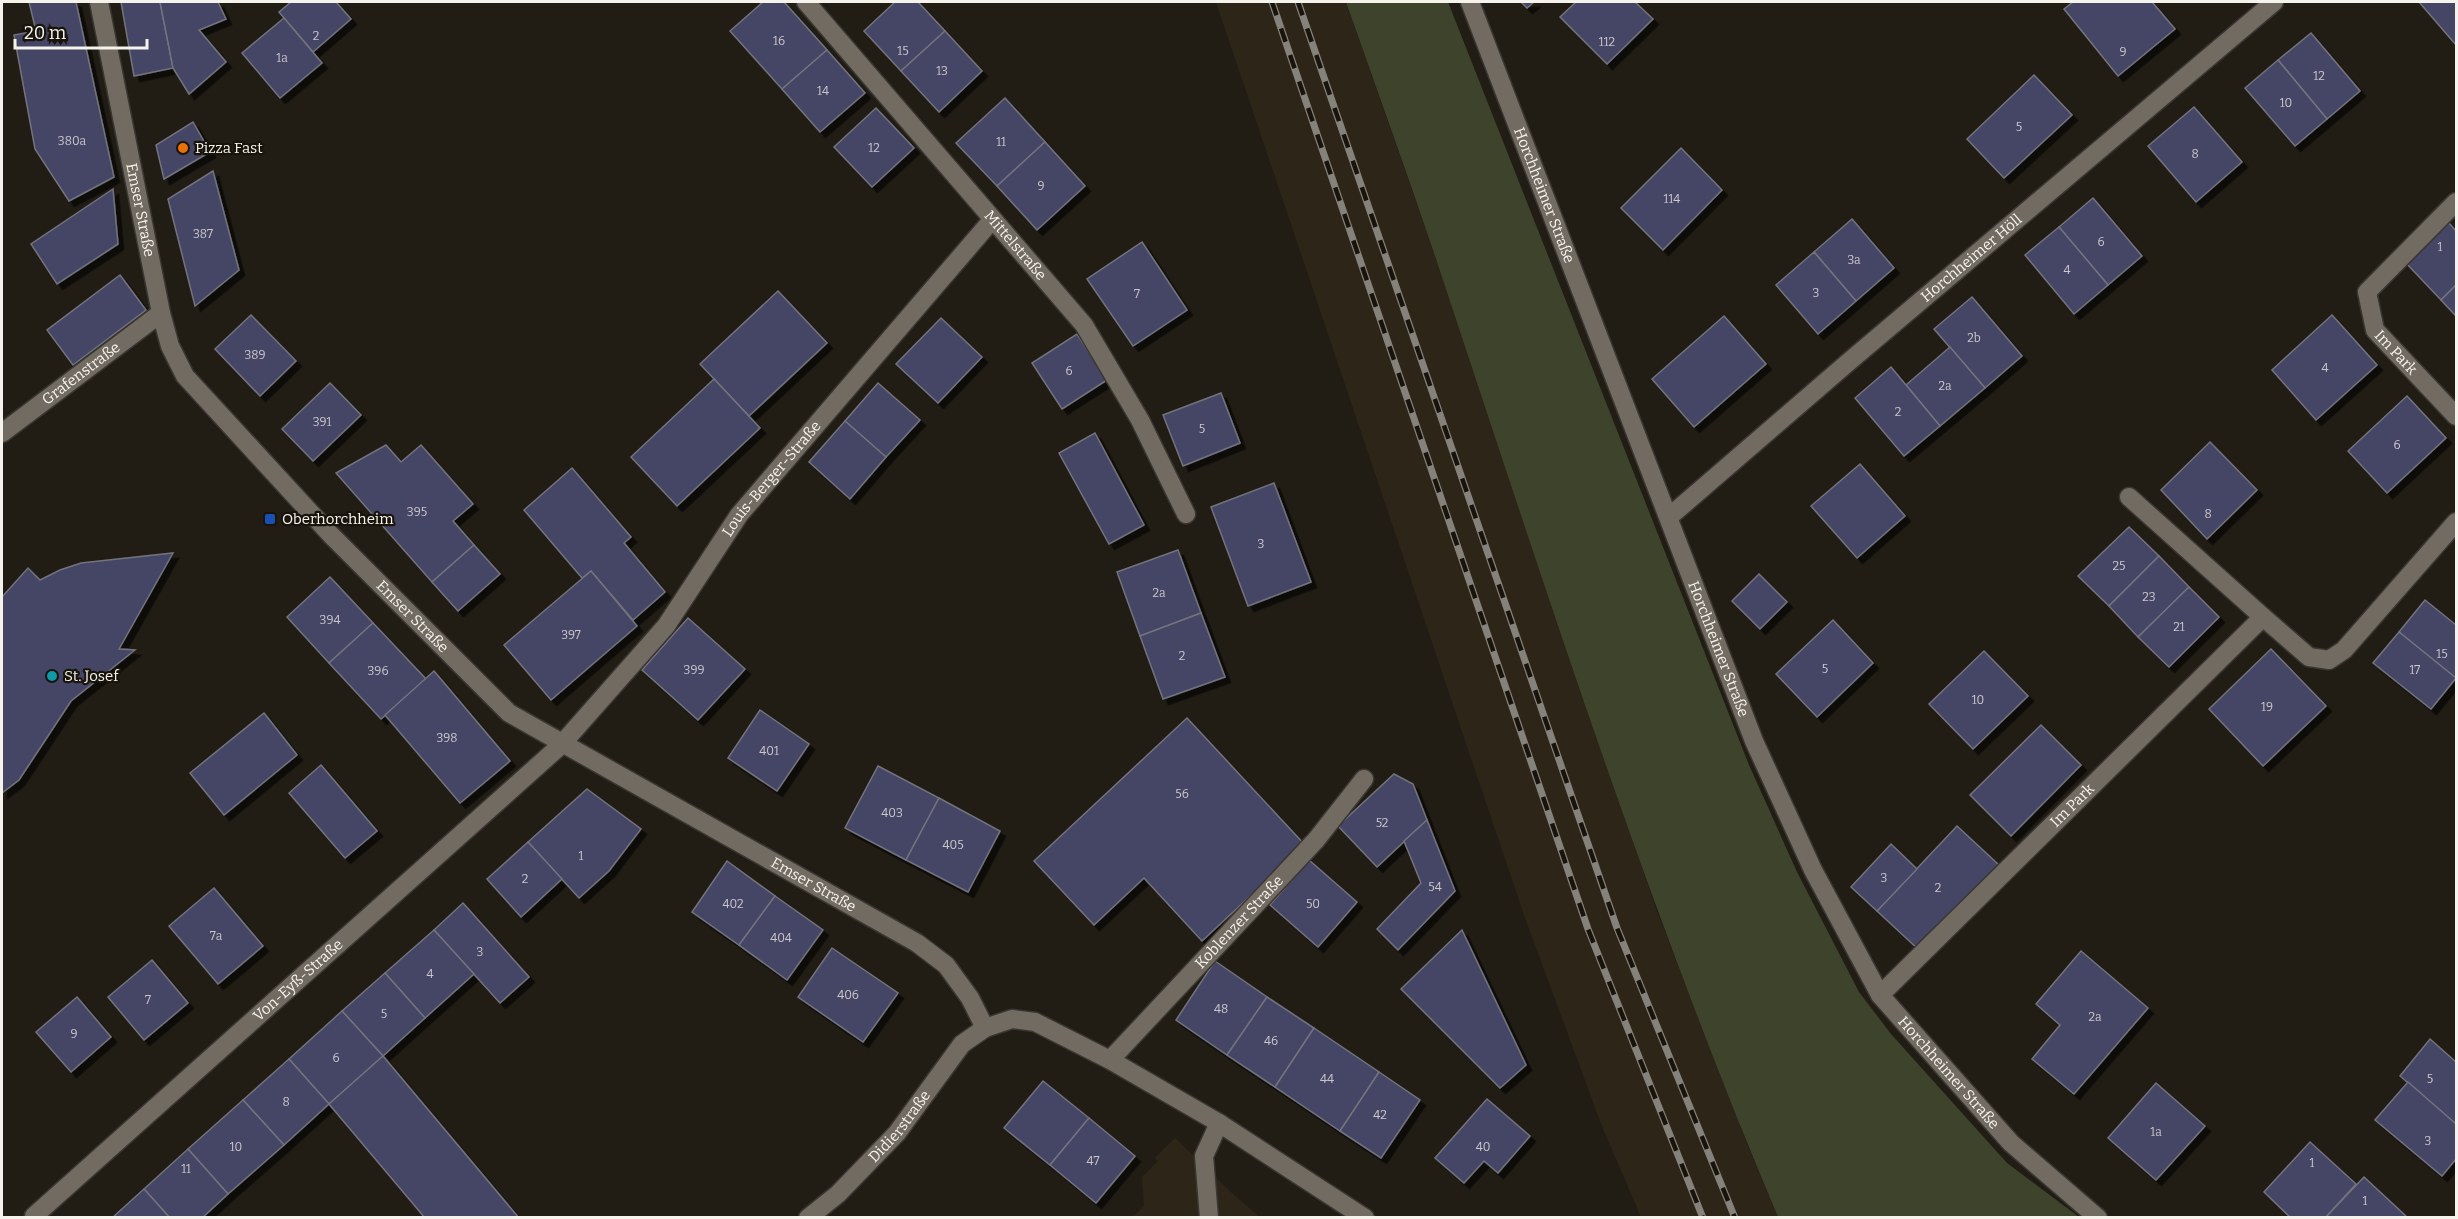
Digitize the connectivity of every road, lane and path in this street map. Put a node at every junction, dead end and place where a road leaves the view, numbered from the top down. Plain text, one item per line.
1 (99, 2) edge
2 (806, 2) edge
3 (1470, 2) edge
4 (2274, 2) edge
5 (2457, 202) edge
6 (992, 220) junction
7 (161, 313) junction
8 (2457, 416) edge
9 (2, 433) edge
10 (2130, 497) dead end
11 (1186, 514) dead end
12 (1669, 518) junction
13 (2457, 522) edge
14 (2264, 617) junction
15 (561, 745) junction
16 (1364, 779) dead end
17 (1881, 995) junction
18 (985, 1028) junction
19 (1110, 1060) junction
20 (1219, 1123) junction
21 (34, 1216) edge
22 (1208, 1217) edge
23 (808, 1218) edge
24 (1365, 1218) edge
25 (2098, 1218) edge

1 - 7 street, Emser Straße
2 - 6 street, Mittelstraße
3 - 12 street, Horchheimer Straße
4 - 12 street, Horchheimer Höll
5 - 8 street, Im Park
6 - 11 street, Mittelstraße
6 - 15 street, Louis-Berger-Straße
7 - 9 street, Grafenstraße
7 - 15 street, Emser Straße
10 - 14 street
12 - 17 street, Horchheimer Straße
13 - 14 street
14 - 17 street, Im Park
15 - 18 street, Emser Straße
15 - 21 street, Von-Eyß-Straße
16 - 19 street, Koblenzer Straße
17 - 25 street, Horchheimer Straße
18 - 19 street
18 - 23 street, Didierstraße
19 - 20 street
20 - 22 street
20 - 24 street

